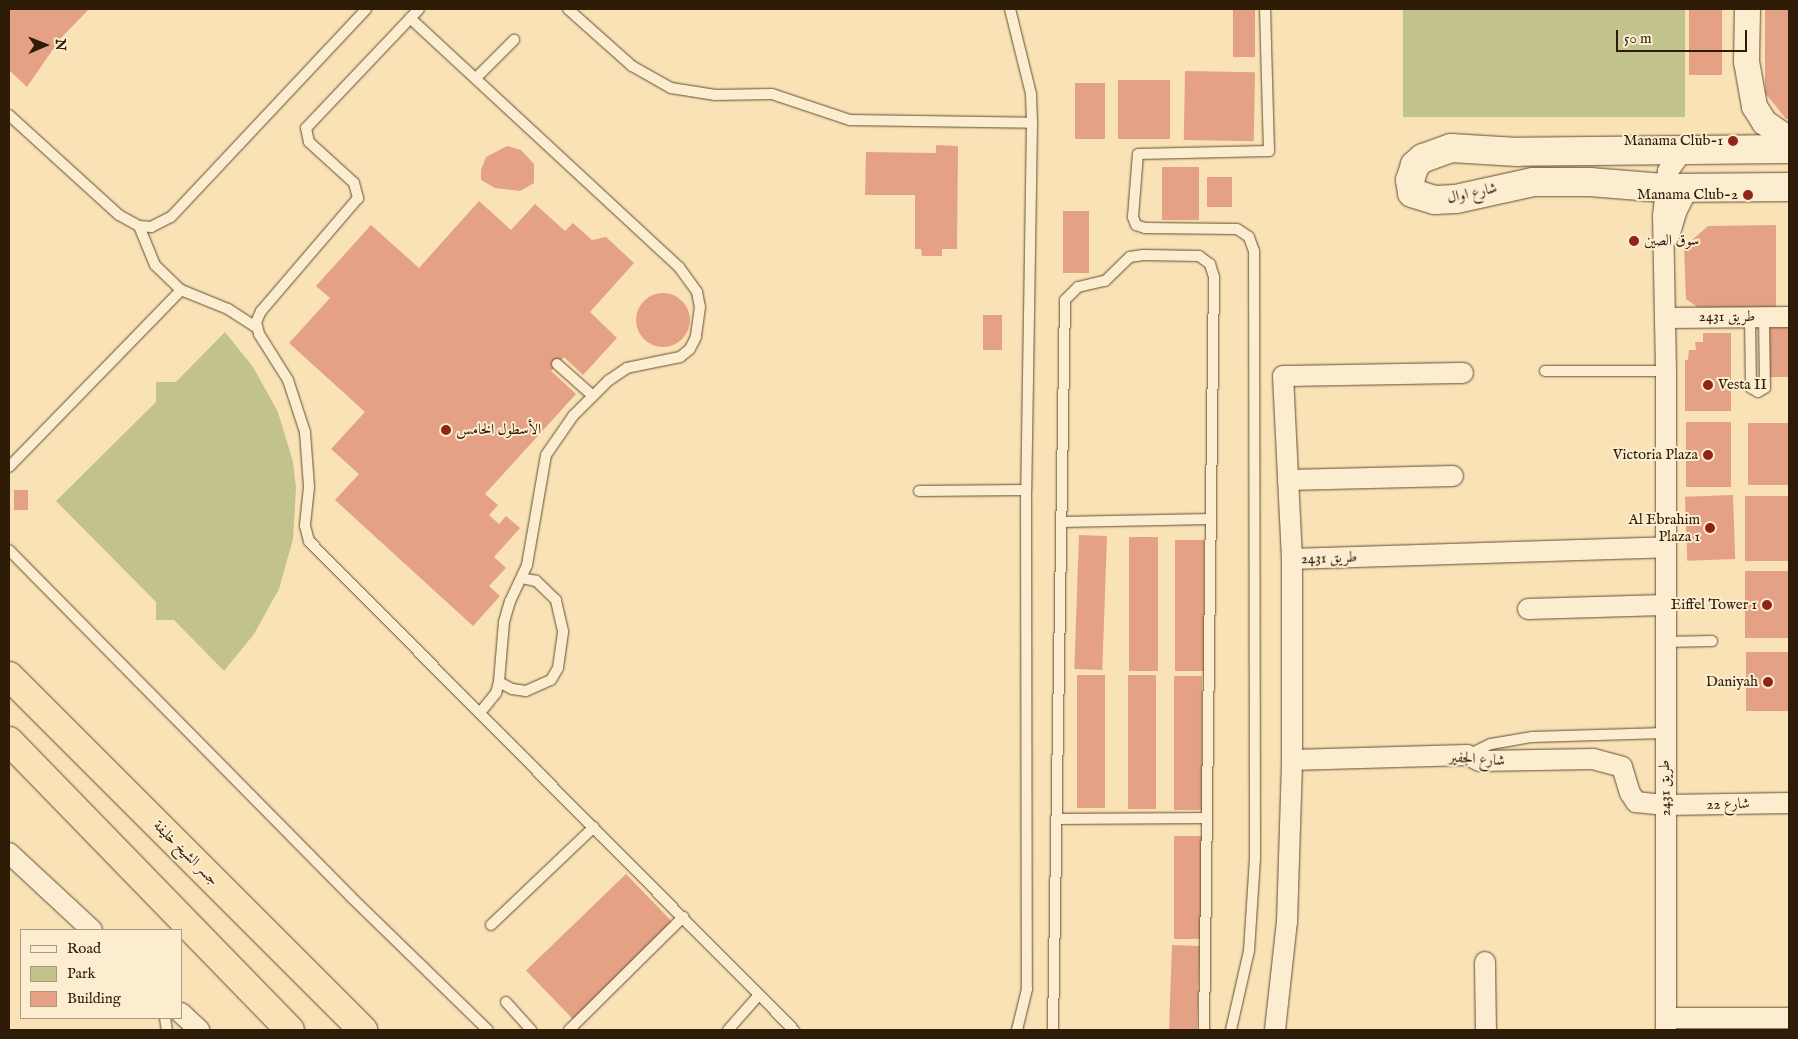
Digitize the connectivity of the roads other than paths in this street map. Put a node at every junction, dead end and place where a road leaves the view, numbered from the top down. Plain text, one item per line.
1 (366, 9) edge
2 (419, 9) edge
3 (568, 9) edge
4 (1010, 9) edge
5 (1265, 9) edge
6 (1747, 9) edge
7 (410, 18) junction
8 (514, 40) dead end
9 (476, 78) junction
10 (9, 115) edge
11 (1032, 123) junction
12 (1789, 139) edge
13 (1691, 149) junction
14 (1789, 149) edge
15 (1694, 187) junction
16 (1789, 187) edge
17 (1664, 188) junction
18 (139, 226) junction
19 (1665, 250) junction
20 (181, 290) junction
21 (1757, 317) junction
22 (1789, 317) edge
23 (1665, 318) junction
24 (257, 328) junction
25 (557, 364) dead end
26 (1545, 371) dead end
27 (1666, 372) junction
28 (1463, 374) dead end
29 (592, 395) junction
30 (9, 467) edge
31 (1453, 476) dead end
32 (1288, 480) junction
33 (1026, 490) junction
34 (919, 491) dead end
35 (1211, 519) junction
36 (1061, 522) junction
37 (1666, 547) junction
38 (9, 550) edge
39 (1292, 559) junction
40 (522, 578) junction
41 (1665, 605) junction
42 (1528, 609) dead end
43 (1712, 641) dead end
44 (1664, 642) junction
45 (9, 676) edge
46 (499, 682) junction
47 (480, 712) junction
48 (1664, 734) junction
49 (9, 742) edge
50 (1467, 756) junction
51 (1292, 760) junction
52 (1789, 803) edge
53 (1666, 805) junction
54 (1206, 818) junction
55 (1056, 819) junction
56 (594, 827) junction
57 (9, 853) edge
58 (683, 917) junction
59 (491, 925) dead end
60 (91, 929) edge
61 (1485, 962) dead end
62 (759, 995) junction
63 (506, 1002) dead end
64 (182, 1015) edge
65 (1789, 1018) edge
66 (1666, 1024) edge
67 (199, 1030) edge
68 (290, 1030) edge
69 (363, 1030) edge
70 (488, 1030) edge
71 (531, 1030) edge
72 (569, 1030) edge
73 (728, 1030) edge
74 (794, 1030) edge
75 (1017, 1030) edge
76 (1053, 1030) edge
77 (1204, 1030) edge
78 (1231, 1030) edge
79 (1275, 1030) edge
80 (1486, 1030) edge

1 - 18 lane
2 - 7 lane
3 - 11 lane
4 - 11 lane
5 - 78 lane
6 - 12 street
7 - 9 lane
7 - 24 lane
8 - 9 lane
9 - 29 lane
10 - 18 lane
11 - 33 lane
13 - 14 main road, شارع اوال
13 - 17 street, طريق 2431
13 - 17 main road, شارع اوال
15 - 16 main road, شارع اوال
15 - 17 main road, شارع اوال
15 - 19 street, طريق 2431
17 - 19 street, طريق 2431
18 - 20 lane
19 - 23 street, طريق 2431
20 - 24 lane
20 - 30 lane
21 - 21 lane
21 - 22 street, طريق 2431
21 - 23 street, طريق 2431
23 - 27 street, طريق 2431
24 - 47 lane
25 - 29 lane
26 - 27 lane
27 - 37 street, طريق 2431
28 - 32 street
29 - 40 lane
31 - 32 street
32 - 39 street
33 - 34 lane
33 - 75 lane
35 - 36 lane
35 - 36 lane
35 - 54 lane
36 - 55 lane
37 - 39 street, طريق 2431
37 - 41 street, طريق 2431
38 - 70 lane
39 - 51 street
40 - 46 lane
40 - 46 lane
41 - 42 street
41 - 44 street, طريق 2431
43 - 44 lane
44 - 48 street, طريق 2431
45 - 69 highway, جسر الشيخ خليفة
46 - 47 lane
47 - 56 lane
48 - 50 lane
48 - 53 street, طريق 2431
49 - 68 highway
50 - 51 street, شارع الجفير
50 - 53 street, شارع الجفير
51 - 79 street
52 - 53 street, شارع 22
53 - 66 street, طريق 2431
54 - 55 lane
54 - 77 lane
55 - 76 lane
56 - 58 lane
56 - 59 lane
57 - 60 street
58 - 62 lane
58 - 72 lane
61 - 80 street
62 - 73 lane
62 - 74 lane
63 - 71 lane
64 - 67 street
65 - 66 street

